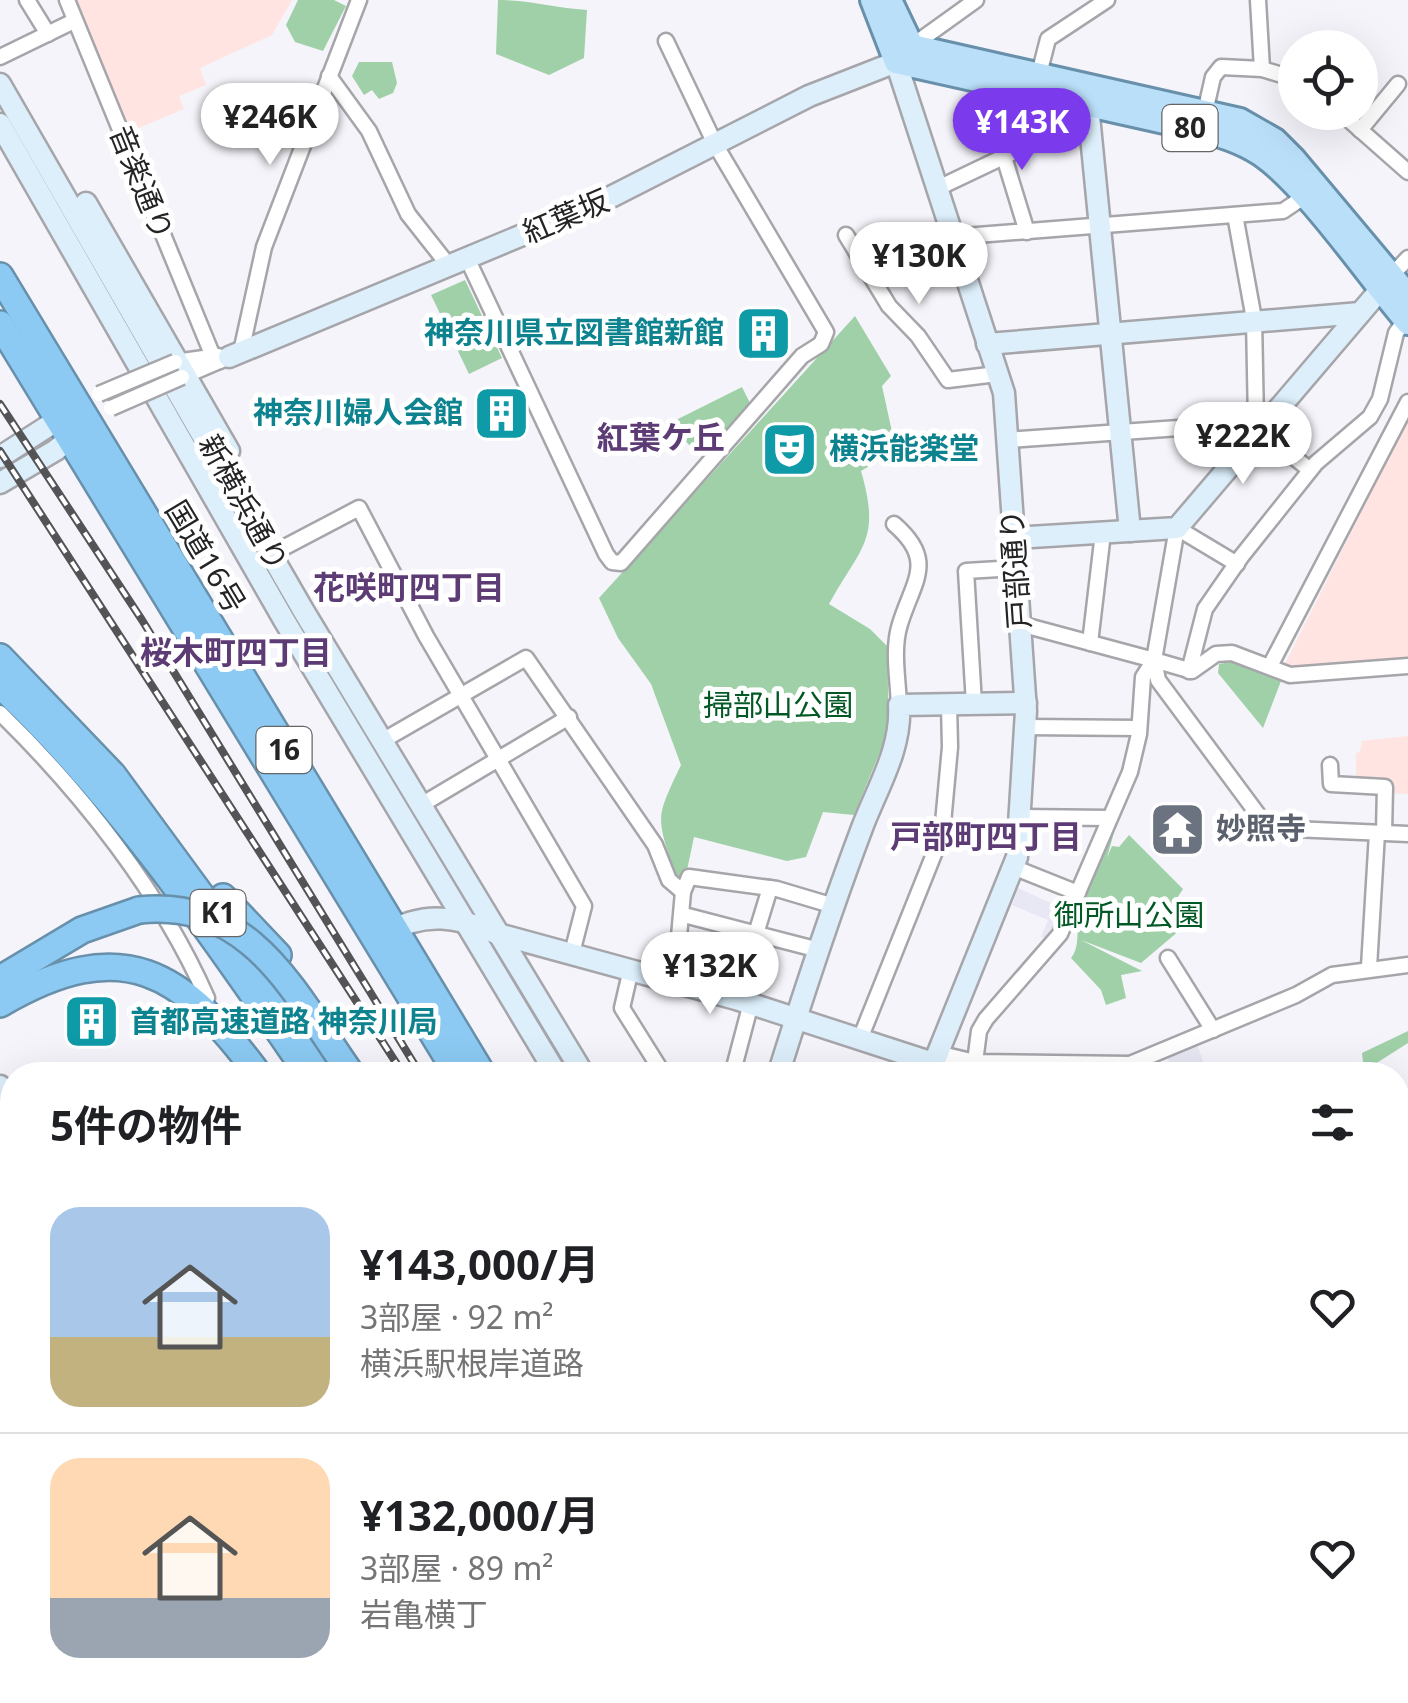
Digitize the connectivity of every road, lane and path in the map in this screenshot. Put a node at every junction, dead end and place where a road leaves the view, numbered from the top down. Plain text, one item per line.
1 (28, 0) edge
2 (67, 0) edge
3 (359, 0) edge
4 (872, 0) edge
5 (890, 0) edge
6 (957, 0) edge
7 (976, 0) edge
8 (1107, 0) edge
9 (1258, 0) edge
10 (951, 19) junction
11 (74, 21) junction
12 (48, 34) junction
13 (666, 41) dead end
14 (904, 54) junction
15 (0, 58) edge
16 (1262, 68) junction
17 (1278, 73) edge
18 (1039, 74) junction
19 (329, 76) junction
20 (0, 84) edge
21 (1398, 84) dead end
22 (1090, 103) junction
23 (1378, 108) edge
24 (1205, 112) junction
25 (0, 124) edge
26 (1360, 130) edge
27 (34, 141) junction
28 (715, 144) junction
29 (1004, 157) junction
30 (1405, 161) edge
31 (936, 189) junction
32 (1310, 192) junction
33 (1235, 215) junction
34 (1100, 226) junction
35 (1027, 232) junction
36 (846, 235) dead end
37 (952, 237) junction
38 (458, 262) junction
39 (866, 267) junction
40 (1393, 275) edge
41 (0, 276) edge
42 (1408, 294) edge
43 (1360, 313) junction
44 (1254, 319) junction
45 (1407, 321) edge
46 (0, 324) edge
47 (1110, 331) junction
48 (988, 344) junction
49 (226, 356) junction
50 (181, 369) junction
51 (998, 374) junction
52 (1408, 402) edge
53 (78, 416) junction
54 (1260, 424) junction
55 (1121, 433) junction
56 (1007, 440) junction
57 (0, 457) edge
58 (1310, 470) junction
59 (0, 483) edge
60 (894, 524) dead end
61 (1178, 528) junction
62 (1130, 532) junction
63 (1103, 533) junction
64 (1014, 538) junction
65 (281, 549) junction
66 (1236, 564) junction
67 (1016, 568) junction
68 (1020, 624) junction
69 (1090, 644) junction
70 (0, 658) edge
71 (1154, 660) junction
72 (1270, 666) junction
73 (1408, 666) edge
74 (1189, 671) junction
75 (0, 686) edge
76 (462, 696) junction
77 (1026, 703) junction
78 (949, 704) junction
79 (974, 704) junction
80 (899, 705) junction
81 (0, 713) edge
82 (366, 714) junction
83 (569, 716) junction
84 (1026, 727) junction
85 (1138, 728) junction
86 (382, 741) junction
87 (499, 759) junction
88 (1330, 765) dead end
89 (100, 776) junction
90 (421, 805) junction
91 (1020, 817) junction
92 (1110, 818) junction
93 (1380, 833) junction
94 (1408, 834) edge
95 (1013, 867) junction
96 (770, 888) junction
97 (683, 892) junction
98 (1078, 893) junction
99 (834, 906) junction
100 (684, 915) junction
101 (463, 919) junction
102 (757, 932) junction
103 (498, 934) junction
104 (384, 935) junction
105 (819, 950) junction
106 (572, 953) junction
107 (1168, 958) dead end
108 (1408, 964) edge
109 (1369, 967) junction
110 (631, 969) junction
111 (0, 979) edge
112 (675, 981) junction
113 (207, 998) dead end
114 (744, 1001) junction
115 (0, 1004) edge
116 (796, 1017) junction
117 (1213, 1030) junction
118 (220, 1037) dead end
119 (860, 1039) junction
120 (236, 1062) edge
121 (248, 1062) edge
122 (281, 1062) edge
123 (300, 1062) edge
124 (323, 1062) edge
125 (343, 1062) edge
126 (354, 1062) edge
127 (451, 1062) edge
128 (474, 1062) edge
129 (549, 1062) edge
130 (576, 1062) edge
131 (656, 1062) edge
132 (734, 1062) edge
133 (782, 1062) edge
134 (927, 1062) edge
135 (934, 1062) edge
136 (975, 1062) edge
137 (1155, 1062) edge

1 - 12 street
2 - 11 street, 音楽通り
3 - 19 street
4 - 14 main road
5 - 14 main road
6 - 10 street
7 - 10 street
8 - 18 street
9 - 16 street
10 - 14 street
11 - 12 street
11 - 49 street, 音楽通り
12 - 15 street
13 - 28 street
14 - 18 main road, 80
14 - 22 main road, 80
14 - 28 street, 紅葉坂
14 - 31 street, 戸部通り
16 - 17 street
16 - 24 street
18 - 22 main road, 80
19 - 38 street
19 - 49 street
20 - 27 street, 新横浜通り
21 - 23 street
22 - 24 main road, 80
22 - 29 street
22 - 32 main road, 80
22 - 34 street
24 - 32 main road, 80
25 - 101 street, 新横浜通り
26 - 30 street
27 - 50 street
27 - 82 street, 新横浜通り
28 - 38 street, 紅葉坂
28 - 38 street
29 - 31 street
29 - 35 street
31 - 37 street, 戸部通り
32 - 33 street
32 - 40 main road, 80
33 - 34 street
33 - 44 street
34 - 35 street
34 - 47 street
35 - 37 street
36 - 39 street
37 - 39 street
37 - 48 street, 戸部通り
38 - 49 street, 紅葉坂
39 - 51 street
40 - 42 main road, 80
40 - 43 street
40 - 45 main road, 80
41 - 53 highway, 国道16号 / 16
43 - 44 street
43 - 54 street
44 - 47 street
44 - 54 street
45 - 58 street
46 - 53 highway, 国道16号 / 16
47 - 48 street
47 - 55 street
48 - 51 street, 戸部通り
49 - 50 street
50 - 53 street, bridge
50 - 53 street, bridge
50 - 65 street
51 - 56 street, 戸部通り
52 - 72 street
53 - 57 street
53 - 59 street
53 - 104 highway, 国道16号 / 16
54 - 55 street
54 - 58 street
54 - 61 street
55 - 56 street
55 - 62 street
56 - 64 street, 戸部通り
58 - 66 street
60 - 80 street
61 - 62 street
61 - 66 street
61 - 71 street
62 - 63 street
63 - 64 street
63 - 69 street
64 - 67 street, 戸部通り
65 - 76 street
65 - 82 street
66 - 74 street
67 - 68 street, 戸部通り
67 - 79 street
68 - 69 street
68 - 77 street, 戸部通り
69 - 71 street
70 - 89 highway, K1
71 - 74 street
71 - 85 street
71 - 93 street
72 - 73 street
72 - 74 street
75 - 89 highway, K1
76 - 83 street
76 - 86 street
76 - 87 street
77 - 79 street
77 - 84 street, 戸部通り
78 - 79 street
78 - 80 street
78 - 119 street
80 - 99 street
81 - 113 street
82 - 86 street, 新横浜通り
83 - 87 street
83 - 97 street
84 - 85 street
84 - 91 street, 戸部通り
85 - 92 street
86 - 90 street, 新横浜通り
87 - 90 street
87 - 106 street
88 - 93 street
89 - 122 highway
89 - 123 highway, K1
89 - 124 highway, K1
89 - 126 highway
90 - 103 street, 新横浜通り
91 - 92 street
91 - 95 street, 戸部通り
92 - 98 street
93 - 94 street
93 - 109 street
95 - 98 street
95 - 135 street, 戸部通り
96 - 97 street
96 - 99 street
96 - 102 street
97 - 100 street
98 - 136 street
99 - 105 street
100 - 102 street
100 - 112 street
101 - 103 street
101 - 104 street
101 - 129 street, 新横浜通り
102 - 105 street
102 - 114 street
103 - 106 street
103 - 130 street, 新横浜通り
104 - 127 highway, 国道16号 / 16
104 - 128 highway, 国道16号 / 16
105 - 116 street
106 - 110 street
107 - 117 street
108 - 109 street
109 - 117 street
110 - 112 street
110 - 131 street
111 - 125 highway, bridge
112 - 114 street
114 - 116 street
114 - 132 street
115 - 121 highway
116 - 119 street
116 - 133 street
117 - 137 street
118 - 120 street
119 - 134 street

